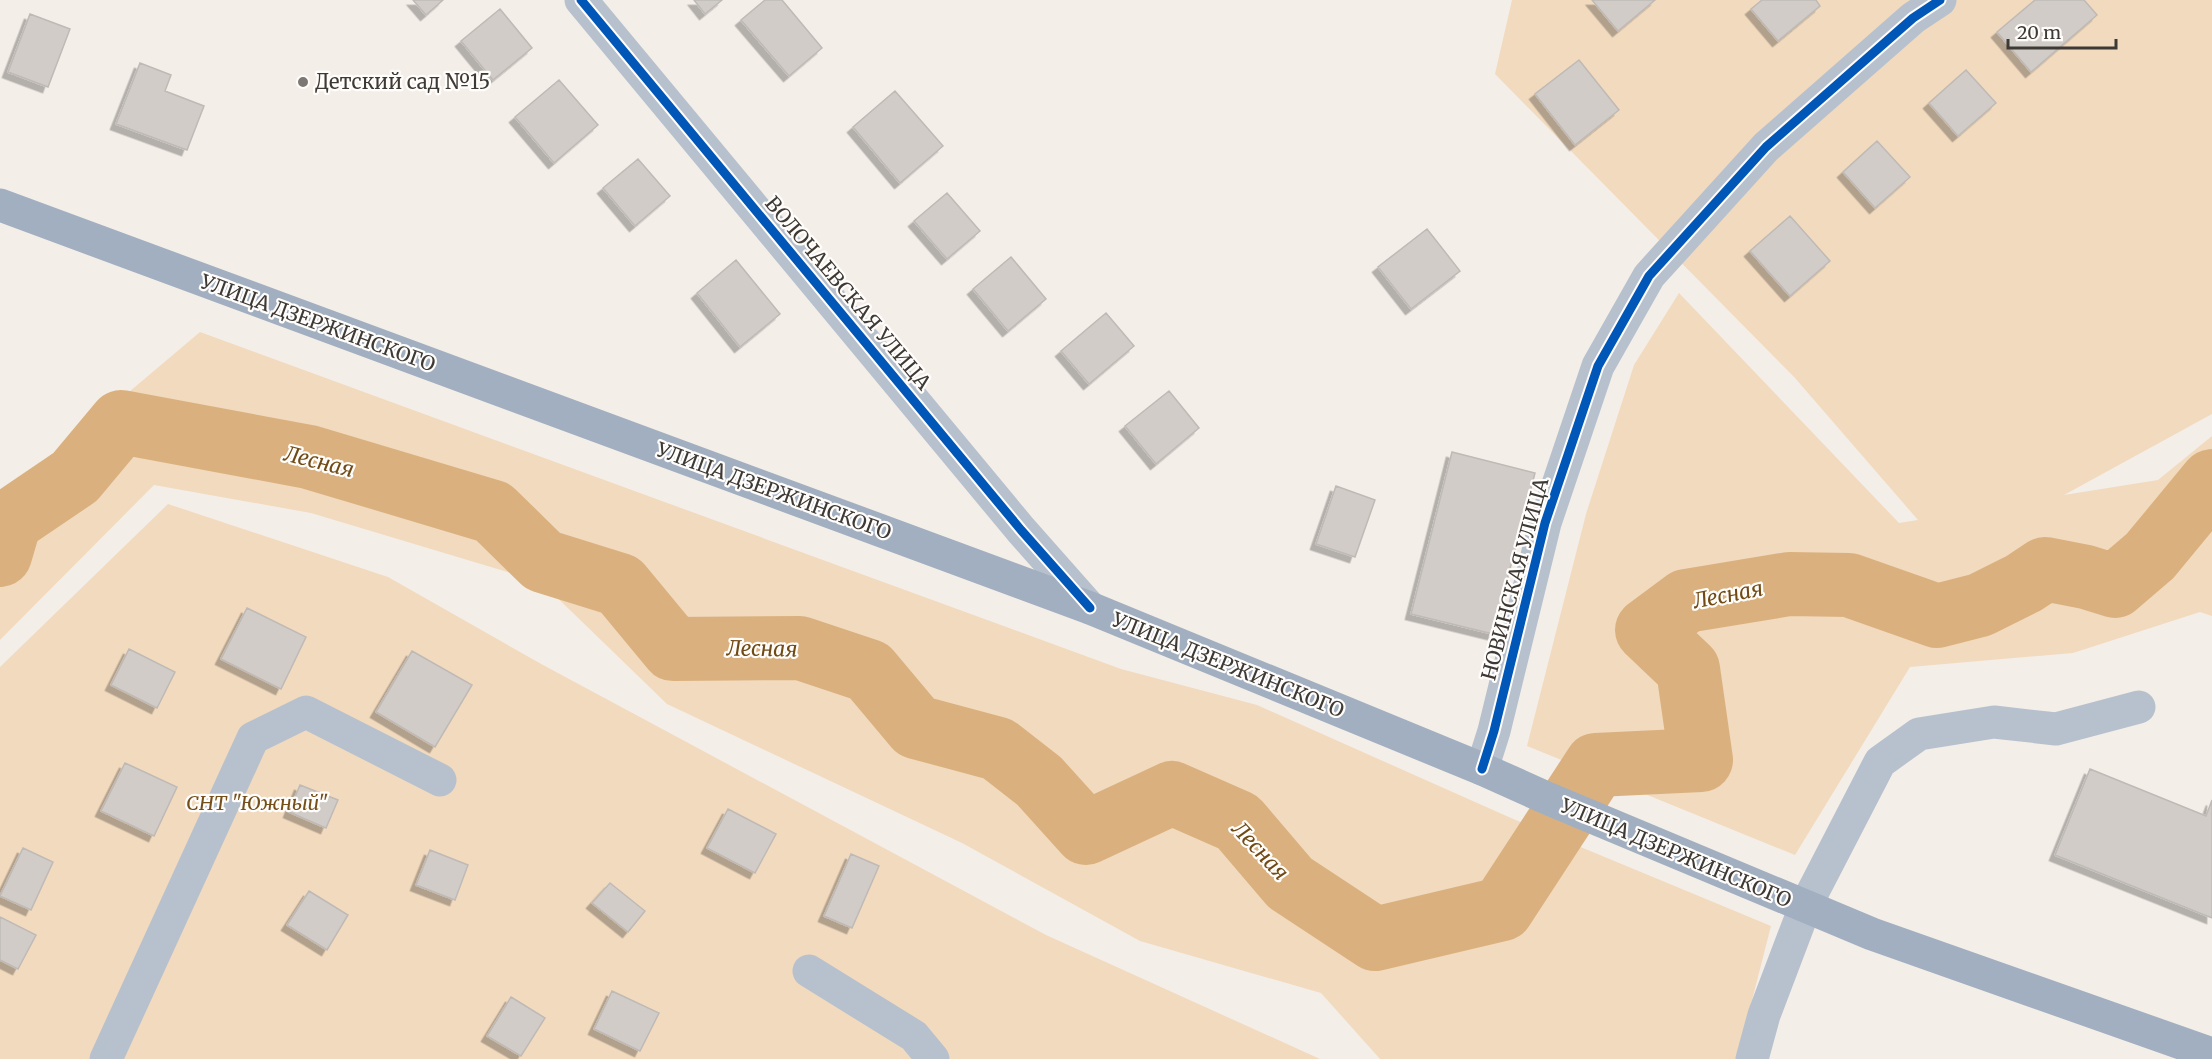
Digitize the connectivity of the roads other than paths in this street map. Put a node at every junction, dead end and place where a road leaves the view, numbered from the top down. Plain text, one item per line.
1 (580, 0) edge
2 (1940, 0) edge
3 (0, 205) edge
4 (1090, 608) junction
5 (2139, 707) dead end
6 (1482, 769) junction
7 (440, 780) dead end
8 (1805, 907) junction
9 (808, 971) dead end
10 (2212, 1054) edge
11 (114, 1057) edge
12 (933, 1059) edge
13 (1752, 1059) edge

1 - 4 street, ВОЛОЧАЕВСКАЯ УЛИЦА
2 - 6 street, НОВИНСКАЯ УЛИЦА
3 - 4 main road, УЛИЦА ДЗЕРЖИНСКОГО
4 - 6 main road, УЛИЦА ДЗЕРЖИНСКОГО
5 - 8 street
6 - 8 main road, УЛИЦА ДЗЕРЖИНСКОГО
7 - 11 street
8 - 10 main road, УЛИЦА ДЗЕРЖИНСКОГО
8 - 13 street
9 - 12 street

